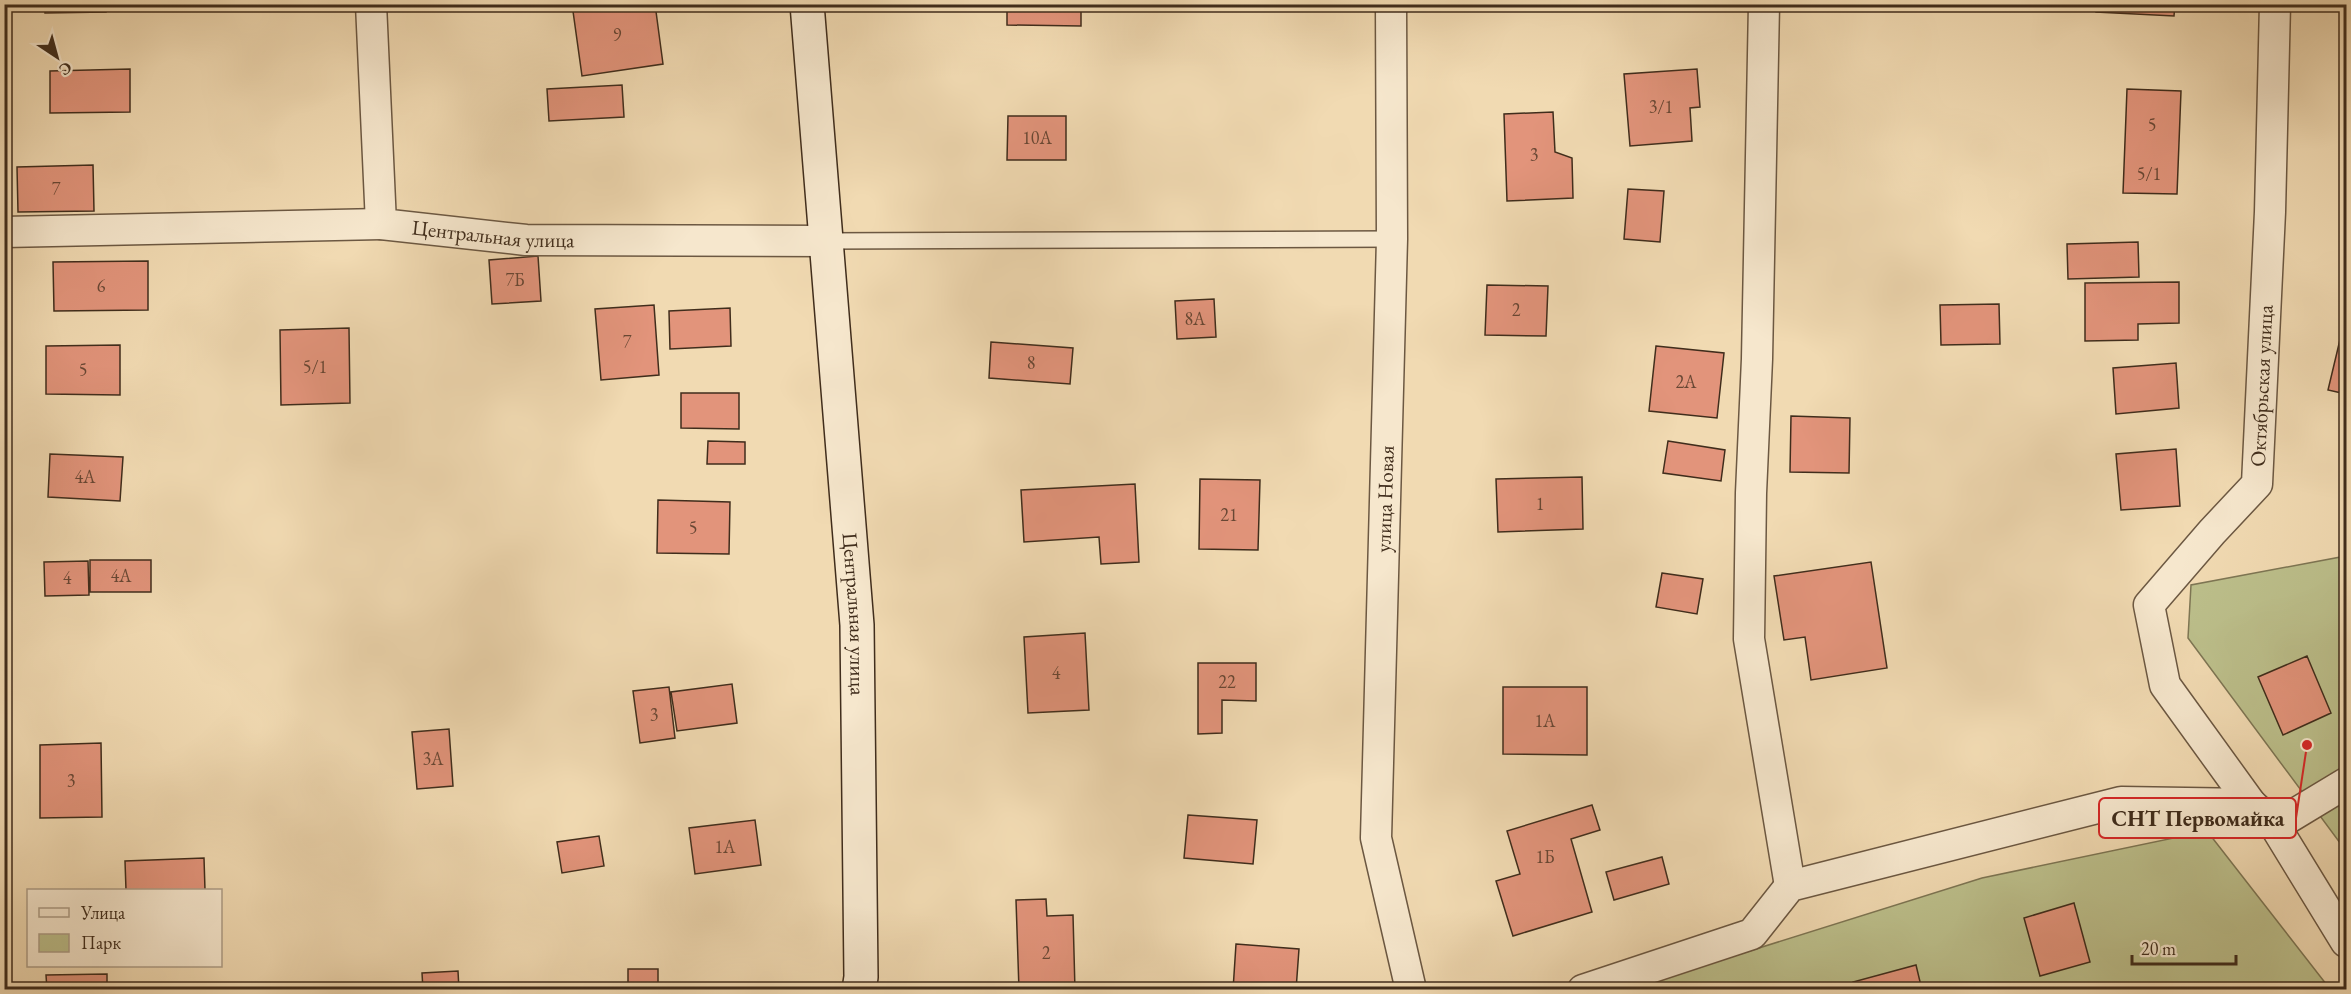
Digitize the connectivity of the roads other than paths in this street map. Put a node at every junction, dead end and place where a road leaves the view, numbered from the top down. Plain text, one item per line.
1 (371, 4) edge
2 (807, 4) edge
3 (1390, 4) edge
4 (1764, 4) edge
5 (2275, 4) edge
6 (381, 224) junction
7 (4, 232) edge
8 (1392, 240) junction
9 (826, 241) junction
10 (2346, 783) edge
11 (2251, 804) junction
12 (2275, 826) junction
13 (1790, 886) junction
14 (2346, 942) edge
15 (859, 990) edge
16 (1411, 990) edge
17 (1583, 990) edge

1 - 6 street, Центральная улица
2 - 9 street, Центральная улица
3 - 8 street, улица Новая
4 - 13 street
5 - 11 street, Октябрьская улица
6 - 7 street
6 - 9 street, Центральная улица
8 - 9 lane
8 - 16 street, улица Новая
9 - 15 street, Центральная улица
10 - 12 street
11 - 12 street
11 - 13 street
12 - 14 street
13 - 17 street

